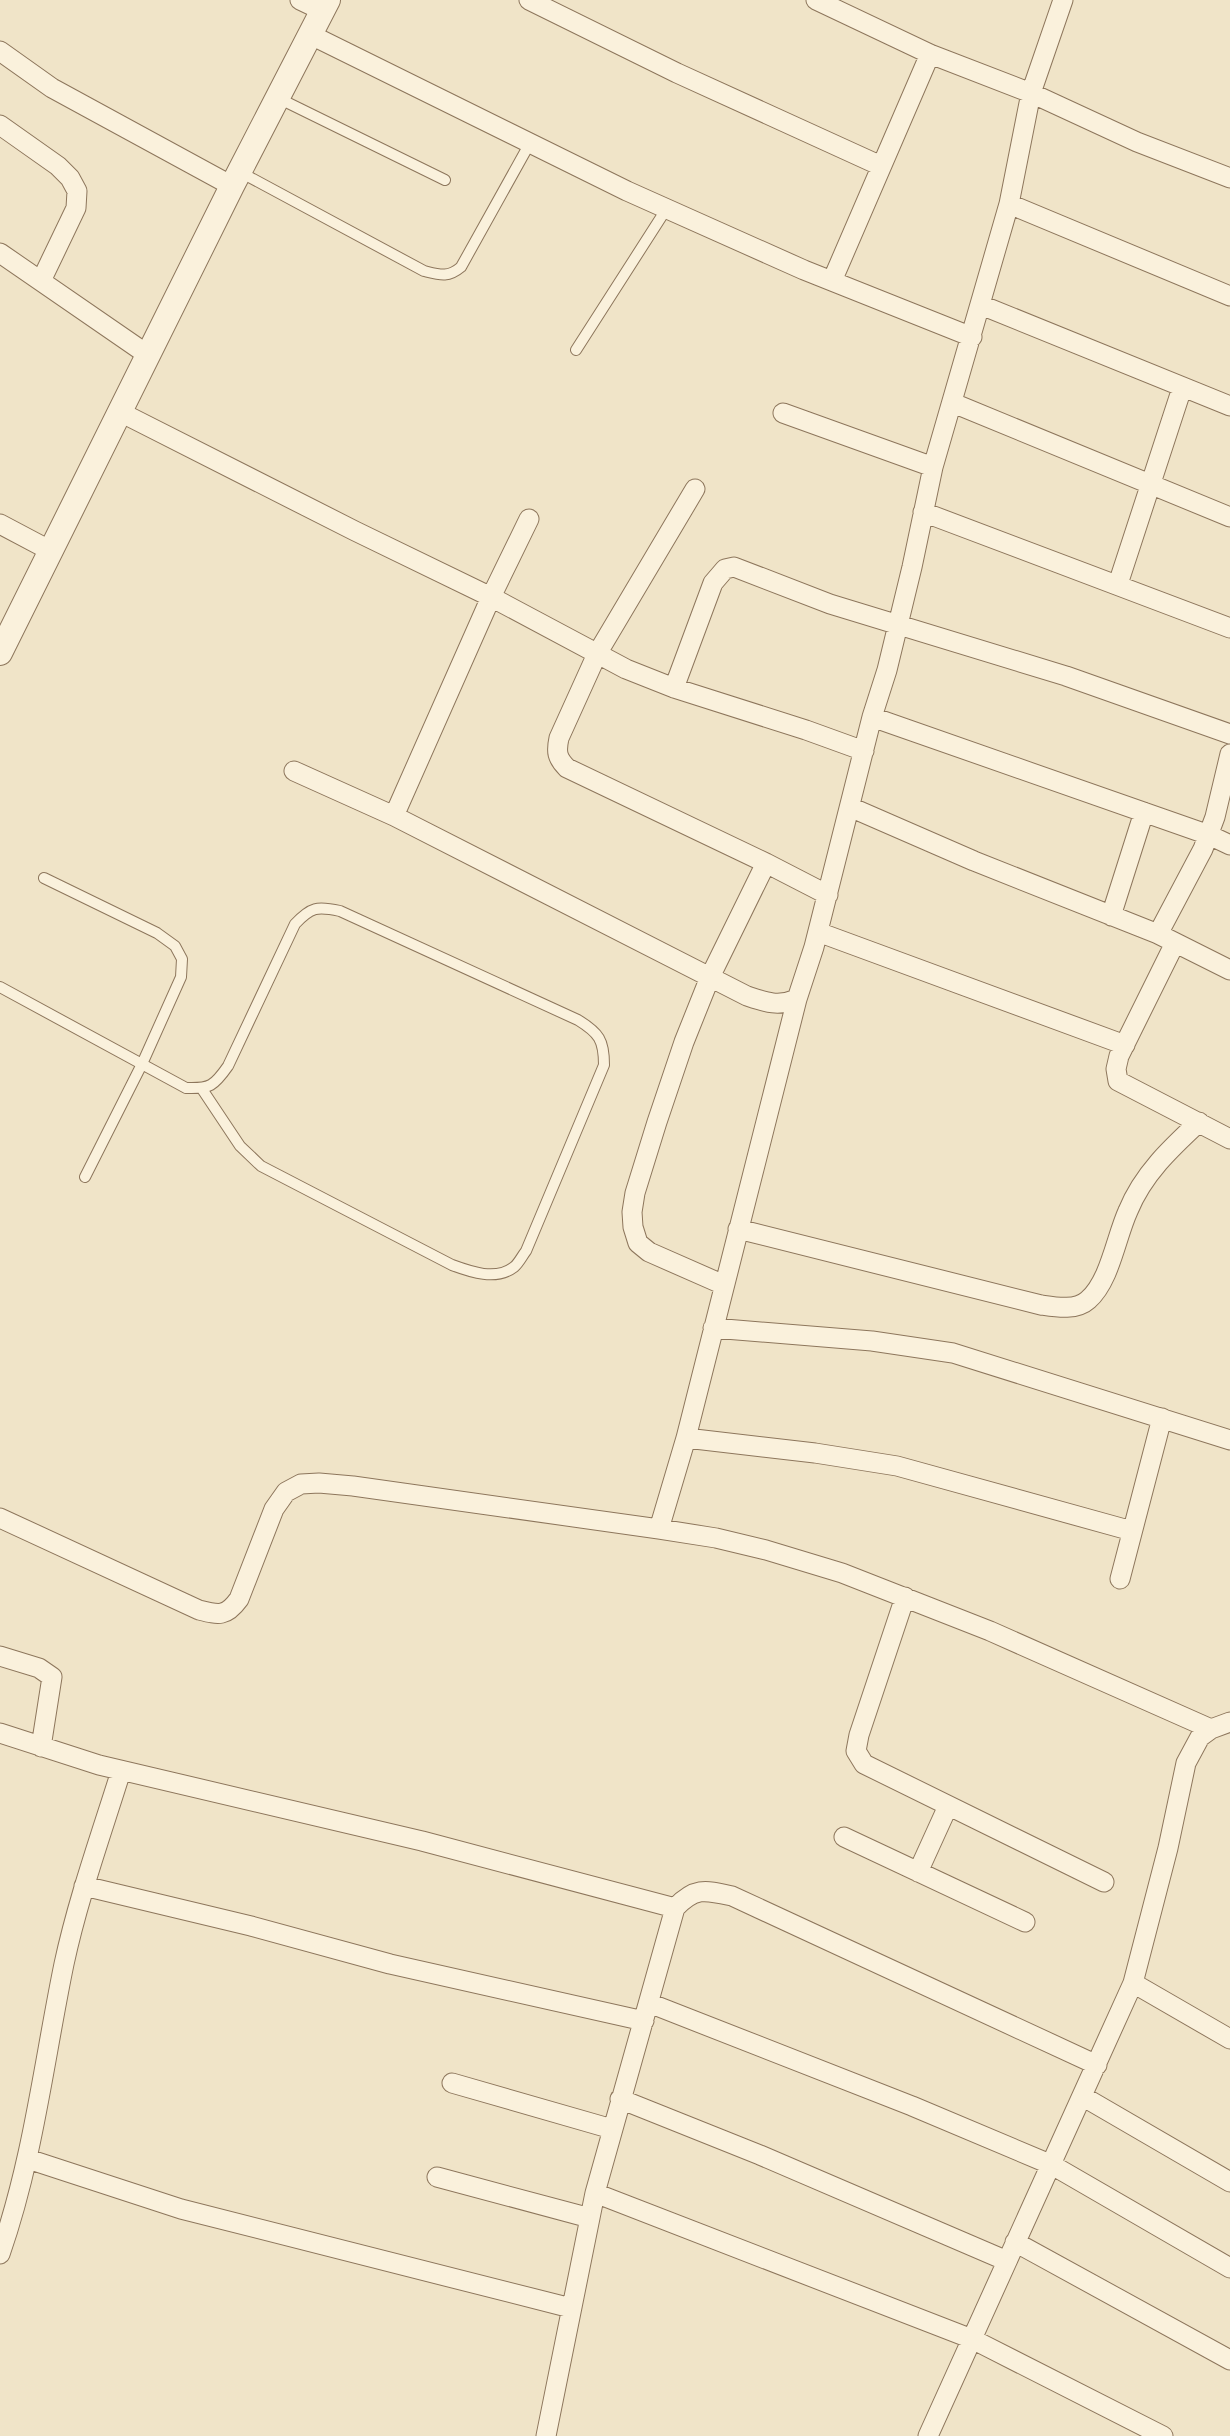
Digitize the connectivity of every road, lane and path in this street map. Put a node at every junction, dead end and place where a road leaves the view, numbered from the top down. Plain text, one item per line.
1 (300, 0) edge
2 (529, 0) edge
3 (816, 0) edge
4 (1063, 0) edge
5 (325, 6) edge
6 (311, 35) junction
7 (0, 51) edge
8 (930, 54) junction
9 (1031, 93) junction
10 (278, 98) junction
11 (0, 125) edge
12 (530, 143) junction
13 (881, 166) junction
14 (1230, 178) edge
15 (236, 179) junction
16 (445, 180) dead end
17 (1009, 204) junction
18 (667, 208) junction
19 (0, 253) edge
20 (41, 281) junction
21 (832, 281) junction
22 (1230, 296) edge
23 (981, 305) junction
24 (972, 337) junction
25 (576, 350) dead end
26 (148, 355) junction
27 (1182, 388) junction
28 (953, 403) junction
29 (1230, 406) edge
30 (120, 412) junction
31 (783, 413) dead end
32 (933, 467) junction
33 (1152, 485) junction
34 (695, 489) dead end
35 (923, 512) junction
36 (1230, 516) edge
37 (529, 519) dead end
38 (0, 524) edge
39 (51, 551) junction
40 (1118, 584) junction
41 (491, 597) junction
42 (898, 625) junction
43 (1230, 628) edge
44 (0, 653) edge
45 (598, 654) junction
46 (674, 688) junction
47 (872, 717) junction
48 (1230, 734) edge
49 (864, 751) junction
50 (1230, 754) edge
51 (294, 770) dead end
52 (850, 807) junction
53 (1144, 812) junction
54 (394, 816) junction
55 (1209, 835) junction
56 (1230, 845) edge
57 (766, 863) junction
58 (44, 878) dead end
59 (828, 895) junction
60 (1111, 916) junction
61 (818, 932) junction
62 (1158, 934) junction
63 (1175, 943) junction
64 (1230, 970) edge
65 (710, 977) junction
66 (0, 987) edge
67 (797, 999) junction
68 (1125, 1045) junction
69 (142, 1064) junction
70 (202, 1089) junction
71 (1198, 1122) junction
72 (1230, 1139) edge
73 (85, 1177) dead end
74 (738, 1229) junction
75 (724, 1285) junction
76 (713, 1328) junction
77 (1162, 1418) junction
78 (686, 1438) junction
79 (1230, 1440) edge
80 (0, 1518) edge
81 (660, 1529) junction
82 (1132, 1531) junction
83 (1120, 1579) dead end
84 (905, 1597) junction
85 (0, 1656) edge
86 (1230, 1722) edge
87 (1211, 1730) junction
88 (0, 1733) edge
89 (41, 1747) junction
90 (122, 1771) junction
91 (948, 1806) junction
92 (844, 1837) dead end
93 (918, 1872) junction
94 (1104, 1882) dead end
95 (84, 1886) junction
96 (675, 1908) junction
97 (1025, 1922) dead end
98 (1133, 1983) junction
99 (649, 2003) junction
100 (644, 2021) junction
101 (1230, 2039) edge
102 (1097, 2065) junction
103 (452, 2083) dead end
104 (1082, 2096) junction
105 (620, 2099) junction
106 (612, 2129) junction
107 (28, 2159) junction
108 (1052, 2165) junction
109 (437, 2177) dead end
110 (1230, 2182) edge
111 (595, 2193) junction
112 (590, 2218) junction
113 (1015, 2242) junction
114 (0, 2254) edge
115 (1007, 2261) junction
116 (1230, 2268) edge
117 (571, 2308) junction
118 (972, 2339) junction
119 (1230, 2360) edge
120 (546, 2436) edge
121 (928, 2436) edge
122 (1163, 2436) edge

1 - 5 street
2 - 13 street
3 - 8 street
4 - 9 street
5 - 6 street
6 - 10 street
6 - 12 street
7 - 15 street
8 - 9 street
8 - 13 street
9 - 14 street
9 - 17 street
10 - 15 street
10 - 16 lane
11 - 20 street
12 - 15 lane
12 - 18 street
13 - 21 street
15 - 26 street
17 - 22 street
17 - 23 street
18 - 21 street
18 - 25 lane
19 - 20 street
20 - 26 street
21 - 24 street
23 - 24 street
23 - 27 street
24 - 28 street
26 - 30 street
27 - 29 street
27 - 33 street
28 - 32 street
28 - 33 street
30 - 39 street
30 - 41 street
31 - 32 street
32 - 35 street
33 - 36 street
33 - 40 street
34 - 45 street
35 - 40 street
35 - 42 street
37 - 41 street
38 - 39 street
39 - 44 street
40 - 43 street
41 - 45 street
41 - 54 street
42 - 46 street
42 - 47 street
42 - 48 street
45 - 46 street
45 - 57 street
46 - 49 street
47 - 49 street
47 - 53 street
49 - 52 street
50 - 55 street
51 - 54 street
52 - 59 street
52 - 60 street
53 - 55 street
53 - 60 street
54 - 65 street
55 - 56 street
55 - 62 street
57 - 59 street
57 - 65 street
58 - 69 lane
59 - 61 street
60 - 62 street
61 - 67 street
61 - 68 street
62 - 63 street
63 - 64 street
63 - 68 street
65 - 67 street
65 - 75 street
66 - 69 lane
67 - 74 street
68 - 71 street
69 - 70 lane
69 - 73 lane
70 - 70 lane
71 - 72 street
71 - 74 street
74 - 75 street
75 - 76 street
76 - 77 street
76 - 78 street
77 - 79 street
77 - 82 street
78 - 81 street
78 - 82 street
80 - 81 street
81 - 84 street
82 - 83 street
84 - 87 street
84 - 91 street
85 - 89 street
86 - 87 street
87 - 98 street
88 - 89 street
89 - 90 street
90 - 95 street
90 - 96 street
91 - 93 street
91 - 94 street
92 - 93 street
93 - 97 street
95 - 100 street
95 - 107 street
96 - 99 street
96 - 102 street
98 - 101 street
98 - 102 street
99 - 100 street
99 - 108 street
100 - 105 street
102 - 104 street
103 - 106 street
104 - 108 street
104 - 110 street
105 - 106 street
105 - 115 street
106 - 111 street
107 - 114 street
107 - 117 street
108 - 113 street
108 - 116 street
109 - 112 street
111 - 112 street
111 - 118 street
112 - 117 street
113 - 115 street
113 - 119 street
115 - 118 street
117 - 120 street
118 - 121 street
118 - 122 street

